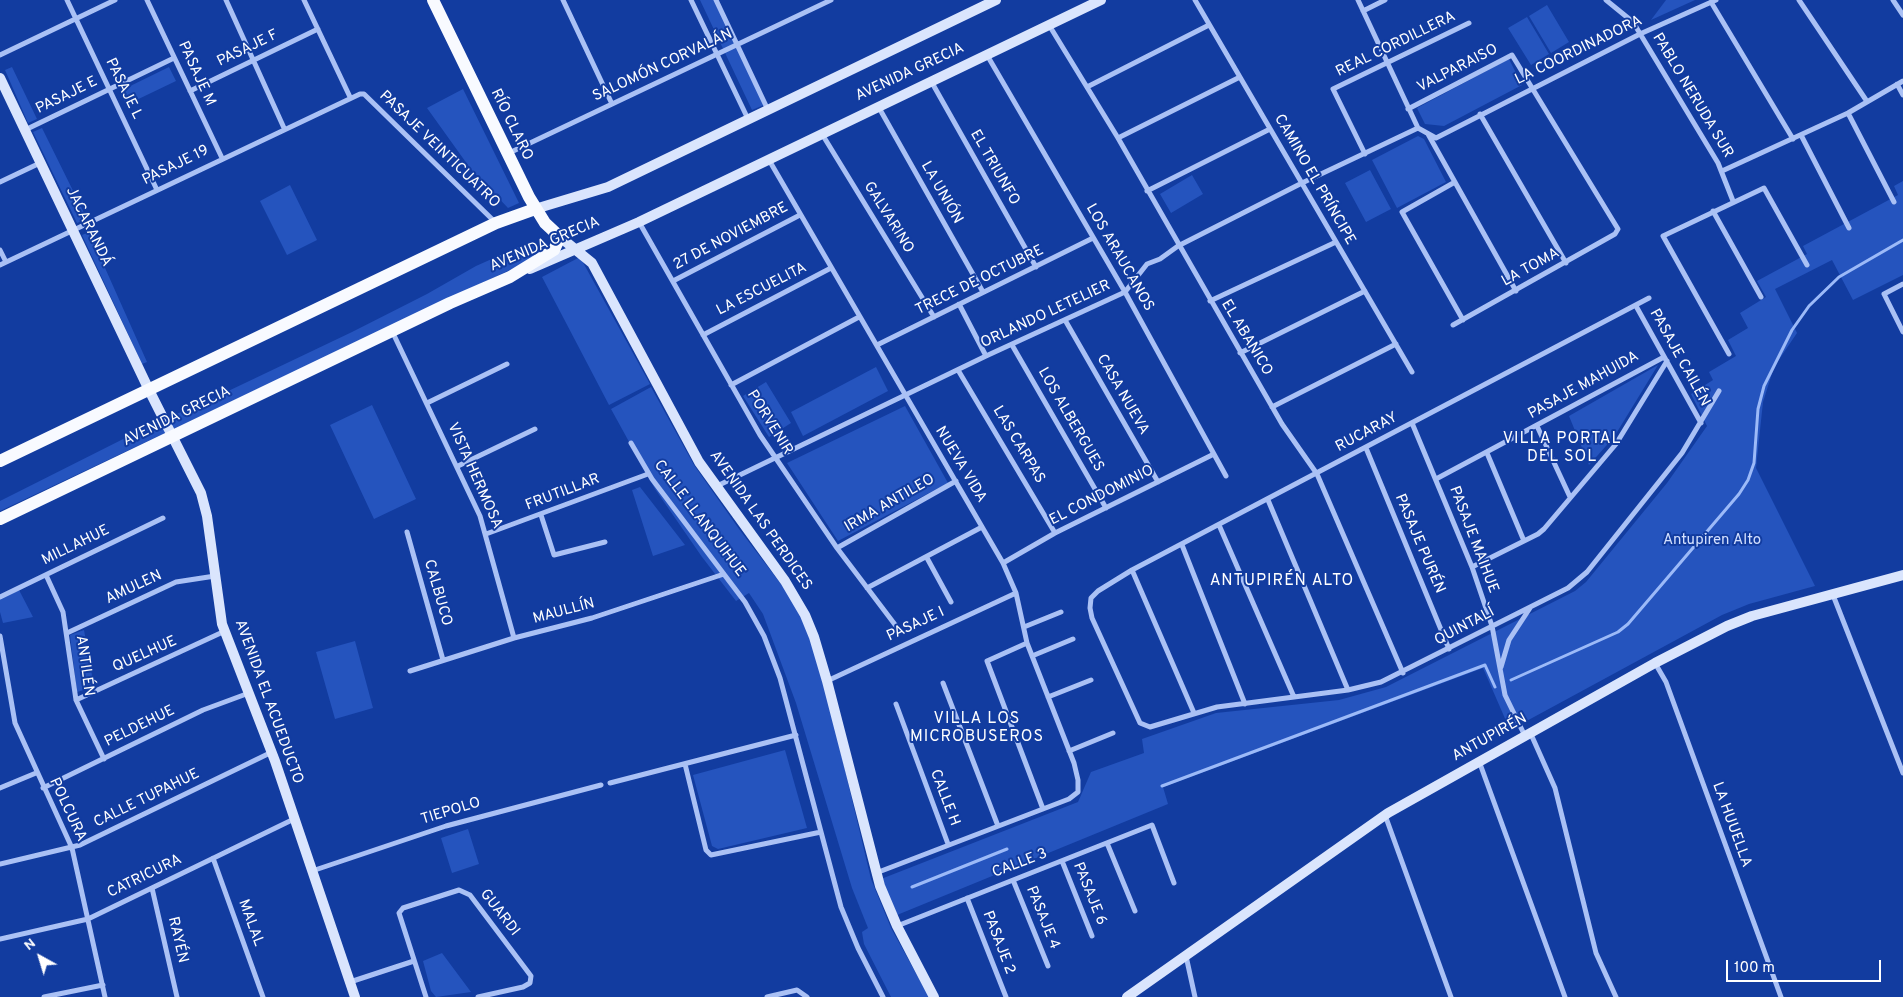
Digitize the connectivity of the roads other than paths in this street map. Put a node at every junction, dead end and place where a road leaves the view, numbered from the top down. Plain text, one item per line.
1 (67, 0) edge
2 (114, 0) edge
3 (147, 0) edge
4 (226, 0) edge
5 (304, 0) edge
6 (433, 0) edge
7 (563, 0) edge
8 (691, 0) edge
9 (716, 0) edge
10 (831, 0) edge
11 (996, 0) edge
12 (1102, 0) edge
13 (1195, 0) edge
14 (1358, 0) edge
15 (1385, 0) edge
16 (1606, 0) edge
17 (1799, 0) edge
18 (1893, 0) edge
19 (1713, 1) edge
20 (1363, 11) junction
21 (1903, 14) edge
22 (76, 19) junction
23 (1470, 23) dead end
24 (1049, 25) junction
25 (1209, 25) junction
26 (318, 29) junction
27 (1640, 34) junction
28 (737, 44) junction
29 (716, 54) junction
30 (0, 55) edge
31 (987, 55) junction
32 (174, 58) junction
33 (253, 60) junction
34 (1387, 63) junction
35 (1240, 77) junction
36 (0, 78) edge
37 (931, 81) junction
38 (1903, 81) edge
39 (1897, 84) junction
40 (1087, 87) junction
41 (1532, 88) junction
42 (109, 89) junction
43 (190, 91) junction
44 (364, 94) joint
45 (1903, 95) edge
46 (350, 97) junction
47 (1866, 100) junction
48 (612, 104) junction
49 (878, 106) junction
50 (1408, 109) junction
51 (768, 110) junction
52 (1848, 112) junction
53 (1480, 114) junction
54 (748, 119) junction
55 (284, 128) junction
56 (1418, 128) junction
57 (1270, 129) junction
58 (25, 130) junction
59 (821, 133) junction
60 (1427, 134) junction
61 (1801, 135) junction
62 (1118, 138) junction
63 (1793, 139) junction
64 (506, 154) junction
65 (1365, 154) junction
66 (222, 158) junction
67 (769, 160) junction
68 (40, 162) junction
69 (1722, 171) junction
70 (0, 182) edge
71 (1455, 182) junction
72 (1302, 184) junction
73 (158, 190) junction
74 (1147, 192) junction
75 (1733, 201) junction
76 (1894, 202) dead end
77 (535, 209) junction
78 (1713, 211) junction
79 (800, 215) junction
80 (639, 222) junction
81 (496, 223) junction
82 (1849, 228) dead end
83 (73, 230) junction
84 (560, 237) junction
85 (1094, 238) junction
86 (1336, 242) junction
87 (1178, 246) junction
88 (0, 250) edge
89 (578, 250) junction
90 (3, 263) edge
91 (1566, 263) junction
92 (1807, 265) dead end
93 (1036, 267) junction
94 (831, 268) junction
95 (510, 277) junction
96 (673, 281) junction
97 (1903, 284) edge
98 (1365, 291) junction
99 (1516, 291) junction
100 (983, 292) junction
101 (1125, 292) junction
102 (1761, 297) dead end
103 (1649, 298) dead end
104 (1210, 301) junction
105 (959, 304) junction
106 (1636, 306) junction
107 (860, 317) junction
108 (934, 317) junction
109 (1065, 320) junction
110 (1463, 320) junction
111 (1453, 325) dead end
112 (392, 331) junction
113 (1903, 332) edge
114 (703, 335) junction
115 (1396, 344) junction
116 (877, 345) junction
117 (1012, 345) junction
118 (1240, 352) junction
119 (1729, 354) dead end
120 (986, 356) junction
121 (1666, 359) junction
122 (507, 364) dead end
123 (958, 370) junction
124 (1412, 372) dead end
125 (731, 385) junction
126 (149, 390) junction
127 (1720, 391) dead end
128 (905, 396) junction
129 (427, 403) junction
130 (1272, 407) junction
131 (1412, 423) junction
132 (1701, 423) junction
133 (1537, 426) junction
134 (535, 429) dead end
135 (173, 437) junction
136 (631, 443) dead end
137 (1366, 448) junction
138 (1487, 452) junction
139 (1214, 454) junction
140 (776, 458) junction
141 (0, 461) edge
142 (458, 466) junction
143 (648, 474) junction
144 (1317, 474) junction
145 (1226, 476) dead end
146 (1436, 479) junction
147 (956, 481) junction
148 (1158, 482) junction
149 (715, 487) junction
150 (1570, 498) junction
151 (1268, 500) junction
152 (1106, 508) junction
153 (541, 515) junction
154 (0, 518) edge
155 (163, 518) dead end
156 (1218, 525) junction
157 (982, 527) junction
158 (407, 532) dead end
159 (1055, 533) junction
160 (486, 534) junction
161 (1524, 541) junction
162 (605, 542) dead end
163 (1182, 544) junction
164 (837, 548) junction
165 (927, 558) junction
166 (1003, 562) junction
167 (1472, 567) junction
168 (1132, 570) junction
169 (724, 574) junction
170 (46, 575) junction
171 (1903, 575) edge
172 (215, 576) junction
173 (866, 588) junction
174 (1016, 593) junction
175 (1833, 595) junction
176 (0, 597) edge
177 (951, 602) dead end
178 (1531, 607) junction
179 (1061, 612) dead end
180 (896, 626) dead end
181 (1024, 626) junction
182 (1492, 626) junction
183 (224, 631) junction
184 (67, 633) junction
185 (0, 636) edge
186 (514, 638) junction
187 (1073, 639) dead end
188 (1027, 643) junction
189 (1449, 649) junction
190 (1032, 656) junction
191 (443, 660) junction
192 (1655, 663) junction
193 (1500, 670) junction
194 (410, 671) dead end
195 (1403, 673) junction
196 (1091, 680) dead end
197 (827, 681) junction
198 (943, 683) dead end
199 (1348, 690) junction
200 (250, 693) junction
201 (1294, 697) junction
202 (1048, 698) junction
203 (76, 700) junction
204 (896, 704) dead end
205 (1245, 704) junction
206 (1134, 713) joint
207 (1194, 714) junction
208 (1113, 732) dead end
209 (1527, 734) junction
210 (796, 735) junction
211 (1069, 751) junction
212 (272, 752) junction
213 (104, 759) junction
214 (1479, 761) junction
215 (685, 764) junction
216 (1903, 772) edge
217 (36, 773) junction
218 (610, 782) dead end
219 (601, 784) dead end
220 (0, 788) edge
221 (44, 788) junction
222 (1043, 808) junction
223 (1385, 815) junction
224 (295, 819) junction
225 (998, 826) junction
226 (821, 832) junction
227 (1107, 843) junction
228 (948, 844) junction
229 (72, 848) junction
230 (213, 858) junction
231 (1062, 861) junction
232 (0, 864) edge
233 (312, 871) junction
234 (876, 873) junction
235 (1014, 880) junction
236 (1174, 883) dead end
237 (152, 888) junction
238 (967, 898) junction
239 (1135, 911) dead end
240 (88, 919) junction
241 (897, 926) junction
242 (1092, 936) dead end
243 (0, 938) edge
244 (1186, 956) junction
245 (414, 961) junction
246 (1048, 966) dead end
247 (350, 983) junction
248 (103, 985) junction
249 (44, 997) edge
250 (105, 997) edge
251 (177, 997) edge
252 (263, 997) edge
253 (354, 997) edge
254 (426, 997) edge
255 (478, 997) edge
256 (767, 997) edge
257 (808, 997) edge
258 (883, 997) edge
259 (934, 997) edge
260 (1006, 997) edge
261 (1127, 997) edge
262 (1196, 997) edge
263 (1451, 997) edge
264 (1565, 997) edge
265 (1616, 997) edge
266 (1781, 997) edge

1 - 22 street, PASAJE L
2 - 22 street
3 - 32 street, PASAJE M
4 - 33 street
5 - 26 street
6 - 64 main road, RÍO CLARO
7 - 48 street
8 - 29 street
9 - 28 street
10 - 28 street, SALOMÓN CORVALÁN
11 - 51 street, AVENIDA GRECIA
12 - 24 street, AVENIDA GRECIA
13 - 25 street, CAMINO EL PRÍNCIPE
14 - 20 street
15 - 20 street
16 - 27 street, PABLO NERUDA SUR
17 - 47 street
18 - 21 street
19 - 27 street, LA COORDINADORA
19 - 63 street
20 - 34 street
22 - 30 street
22 - 42 street, PASAJE L
23 - 34 street, REAL CORDILLERA
24 - 31 street, AVENIDA GRECIA
24 - 40 street, EL ABANICO
25 - 35 street, CAMINO EL PRÍNCIPE
25 - 40 street
26 - 33 street, PASAJE F
26 - 46 street
27 - 41 street, LA COORDINADORA
27 - 69 street, PABLO NERUDA SUR
28 - 29 street, SALOMÓN CORVALÁN
28 - 51 street
29 - 48 street, SALOMÓN CORVALÁN
29 - 54 street
31 - 37 street, AVENIDA GRECIA
31 - 85 street, LOS ARAUCANOS
32 - 42 street, PASAJE E
32 - 43 street, PASAJE M
33 - 43 street, PASAJE F
33 - 55 street
34 - 50 street
34 - 65 street, REAL CORDILLERA
35 - 57 street, CAMINO EL PRÍNCIPE
35 - 62 street
36 - 58 street, JACARANDÁ
37 - 49 street, AVENIDA GRECIA
37 - 93 street, EL TRIUNFO
38 - 39 street
39 - 45 street
39 - 47 street
40 - 62 street, EL ABANICO
41 - 50 street, VALPARAISO
41 - 53 street, LA COORDINADORA
41 - 91 street, LA TOMA
42 - 58 street, PASAJE E
42 - 73 street, PASAJE L
43 - 66 street, PASAJE M
44 - 46 street, PASAJE 19
44 - 81 street, PASAJE VEINTICUATRO
46 - 55 street, PASAJE 19
47 - 52 street
48 - 64 street, SALOMÓN CORVALÁN
49 - 59 street, AVENIDA GRECIA
49 - 100 street, LA UNIÓN
50 - 56 street
51 - 54 street, AVENIDA GRECIA
52 - 61 street
52 - 76 street
53 - 60 street
53 - 91 street
54 - 77 street, AVENIDA GRECIA
55 - 66 street, PASAJE 19
56 - 60 street
56 - 65 street, ORLANDO LETELIER
57 - 72 street, CAMINO EL PRÍNCIPE
57 - 74 street
58 - 68 street, JACARANDÁ
59 - 67 street, AVENIDA GRECIA
59 - 108 street, GALVARINO
60 - 71 street
61 - 63 street
61 - 82 street
62 - 74 street, EL ABANICO
63 - 69 street
64 - 77 main road, RÍO CLARO
65 - 72 street, ORLANDO LETELIER
66 - 73 street, PASAJE 19
67 - 79 street, NUEVA VIDA
67 - 80 street, AVENIDA GRECIA
68 - 70 street
68 - 83 street, JACARANDÁ
69 - 75 street, PABLO NERUDA SUR
71 - 99 street
71 - 110 street
72 - 86 street, CAMINO EL PRÍNCIPE
72 - 87 street, ORLANDO LETELIER
73 - 83 street, PASAJE 19
74 - 87 street, EL ABANICO
75 - 78 street
75 - 92 street
77 - 81 main road, AVENIDA GRECIA
77 - 84 main road, RÍO CLARO
78 - 102 street
78 - 119 street
79 - 94 street, NUEVA VIDA
79 - 96 street, 27 DE NOVIEMBRE
80 - 89 street, AVENIDA GRECIA
80 - 96 street, PORVENIR
81 - 126 main road, AVENIDA GRECIA
83 - 90 street, PASAJE 19
83 - 126 street, JACARANDÁ
84 - 89 street, RÍO CLARO
84 - 95 main road
85 - 93 street, TRECE DE OCTUBRE
85 - 101 street, LOS ARAUCANOS
86 - 98 street, CAMINO EL PRÍNCIPE
86 - 104 street
87 - 101 street, ORLANDO LETELIER
87 - 104 street, EL ABANICO
88 - 90 street
89 - 95 street, AVENIDA GRECIA
89 - 149 street, AVENIDA LAS PERDICES
91 - 99 street, LA TOMA
93 - 100 street, TRECE DE OCTUBRE
94 - 107 street, NUEVA VIDA
94 - 114 street, LA ESCUELITA
95 - 112 main road, AVENIDA GRECIA
96 - 114 street, PORVENIR
97 - 113 street
98 - 115 street, CAMINO EL PRÍNCIPE
98 - 118 street
99 - 110 street, LA TOMA
100 - 105 street, TRECE DE OCTUBRE
101 - 109 street, ORLANDO LETELIER
101 - 139 street, LOS ARAUCANOS
103 - 106 street, RUCARAY
104 - 118 street, EL ABANICO
105 - 108 street, TRECE DE OCTUBRE
105 - 120 street
106 - 121 street, PASAJE CAILÉN
106 - 131 street, RUCARAY
107 - 116 street, NUEVA VIDA
107 - 125 street
108 - 116 street, TRECE DE OCTUBRE
109 - 117 street, ORLANDO LETELIER
109 - 148 street, CASA NUEVA
110 - 111 street, LA TOMA
112 - 129 street, VISTA HERMOSA
112 - 135 main road, AVENIDA GRECIA
114 - 125 street, PORVENIR
115 - 124 street, CAMINO EL PRÍNCIPE
115 - 130 street
116 - 128 street, NUEVA VIDA
117 - 120 street, ORLANDO LETELIER
117 - 152 street, LOS ALBERGUES
118 - 130 street, EL ABANICO
120 - 123 street, ORLANDO LETELIER
121 - 132 street, PASAJE CAILÉN
121 - 133 street, PASAJE MAHUIDA
121 - 150 street
122 - 129 street
123 - 128 street, ORLANDO LETELIER
123 - 159 street, LAS CARPAS
125 - 140 street, PORVENIR
126 - 135 street, AVENIDA EL ACUEDUCTO
126 - 141 main road, AVENIDA GRECIA
127 - 132 street, QUINTALÍ
128 - 140 street, ORLANDO LETELIER
128 - 147 street, NUEVA VIDA
129 - 142 street, VISTA HERMOSA
130 - 144 street, EL ABANICO
131 - 137 street, RUCARAY
131 - 146 street, PASAJE MAIHUE
132 - 178 street, QUINTALÍ
133 - 138 street, PASAJE MAHUIDA
133 - 150 street
134 - 142 street
135 - 154 main road, AVENIDA GRECIA
135 - 172 street, AVENIDA EL ACUEDUCTO
136 - 143 street, CALLE LLANQUIHUE
137 - 144 street, RUCARAY
137 - 189 street, PASAJE PURÉN
138 - 146 street, PASAJE MAHUIDA
138 - 161 street
139 - 145 street, LOS ARAUCANOS
139 - 148 street, EL CONDOMINIO
140 - 149 street, ORLANDO LETELIER
140 - 164 street, PORVENIR
142 - 160 street, VISTA HERMOSA
143 - 153 street, FRUTILLAR
143 - 169 street, CALLE LLANQUIHUE
144 - 151 street, RUCARAY
144 - 195 street, EL ABANICO
146 - 167 street, PASAJE MAIHUE
147 - 157 street, NUEVA VIDA
147 - 164 street, IRMA ANTILEO
148 - 152 street, EL CONDOMINIO
149 - 197 street, AVENIDA LAS PERDICES
150 - 161 street
151 - 156 street, RUCARAY
151 - 199 street
152 - 159 street, EL CONDOMINIO
153 - 160 street, FRUTILLAR
153 - 162 street
155 - 170 street, MILLAHUE
156 - 163 street, RUCARAY
156 - 201 street
157 - 165 street
157 - 166 street, NUEVA VIDA
158 - 191 street, CALBUCO
159 - 166 street, EL CONDOMINIO
160 - 186 street, VISTA HERMOSA
161 - 167 street
163 - 168 street, RUCARAY
163 - 205 street
164 - 173 street, PORVENIR
165 - 173 street
165 - 177 street
166 - 174 street, NUEVA VIDA
167 - 182 street, PASAJE MAIHUE
168 - 206 street, RUCARAY
168 - 207 street
169 - 186 street, MAULLÍN
169 - 210 street, CALLE LLANQUIHUE
170 - 176 street, MILLAHUE
170 - 184 street, ANTILÉN
171 - 175 street, ANTUPIRÉN
172 - 183 street, AVENIDA EL ACUEDUCTO
172 - 184 street, AMULEN
173 - 180 street, PORVENIR
174 - 181 street, NUEVA VIDA
174 - 197 street, PASAJE I
175 - 192 street, ANTUPIRÉN
175 - 216 street
178 - 182 street, QUINTALÍ
178 - 193 street, PASAJE MAIHUE
179 - 181 street
181 - 188 street, NUEVA VIDA
182 - 189 street, QUINTALÍ
182 - 193 street, PASAJE MAIHUE
183 - 200 street, AVENIDA EL ACUEDUCTO
183 - 203 street, QUELHUE
184 - 203 street, ANTILÉN
185 - 217 street, POLCURA
186 - 191 street, MAULLÍN
187 - 190 street
188 - 190 street, NUEVA VIDA
188 - 222 street
189 - 195 street, QUINTALÍ
190 - 202 street, NUEVA VIDA
191 - 194 street, MAULLÍN
192 - 209 street, ANTUPIRÉN
192 - 266 street, LA HUUELLA
193 - 209 street, PASAJE MAIHUE
195 - 199 street, QUINTALÍ
196 - 202 street
197 - 234 street, AVENIDA LAS PERDICES
198 - 225 street
199 - 201 street, QUINTALÍ
200 - 212 street, AVENIDA EL ACUEDUCTO
200 - 213 street, PELDEHUE
201 - 205 street, QUINTALÍ
202 - 211 street, NUEVA VIDA
203 - 213 street, ANTILÉN
204 - 228 street, CALLE H
205 - 207 street, QUINTALÍ
206 - 207 street, QUINTALÍ
208 - 211 street
209 - 214 street, ANTUPIRÉN
209 - 265 street, PASAJE MAIHUE
210 - 215 street
210 - 226 street
211 - 222 street, NUEVA VIDA
212 - 224 street, AVENIDA EL ACUEDUCTO
212 - 229 street, CALLE TUPAHUE
213 - 221 street, PELDEHUE
214 - 223 street, ANTUPIRÉN
214 - 264 street
215 - 218 street
215 - 226 street
217 - 220 street
217 - 221 street, POLCURA
219 - 233 street, TIEPOLO
221 - 229 street, POLCURA
222 - 225 street
223 - 244 street, ANTUPIRÉN
223 - 263 street
224 - 230 street, CATRICURA
224 - 233 street, AVENIDA EL ACUEDUCTO
225 - 228 street
226 - 258 street
227 - 231 street, CALLE 3
227 - 236 street, CALLE 3
227 - 239 street
228 - 234 street
229 - 232 street, CALLE TUPAHUE
229 - 240 street, POLCURA
230 - 237 street, CATRICURA
230 - 252 street, MALAL
231 - 235 street, CALLE 3
231 - 242 street, PASAJE 6
233 - 247 street, AVENIDA EL ACUEDUCTO
234 - 241 street, AVENIDA LAS PERDICES
235 - 238 street, CALLE 3
235 - 246 street, PASAJE 4
237 - 240 street, CATRICURA
237 - 251 street, RAYÉN
238 - 241 street, CALLE 3
238 - 260 street, PASAJE 2
240 - 243 street, CATRICURA
240 - 248 street, POLCURA
241 - 259 street, AVENIDA LAS PERDICES
244 - 261 street, ANTUPIRÉN
244 - 262 street
245 - 247 street
245 - 254 street, GUARDI
245 - 255 street, GUARDI
247 - 253 street, AVENIDA EL ACUEDUCTO
248 - 249 street
248 - 250 street, POLCURA
256 - 257 street

